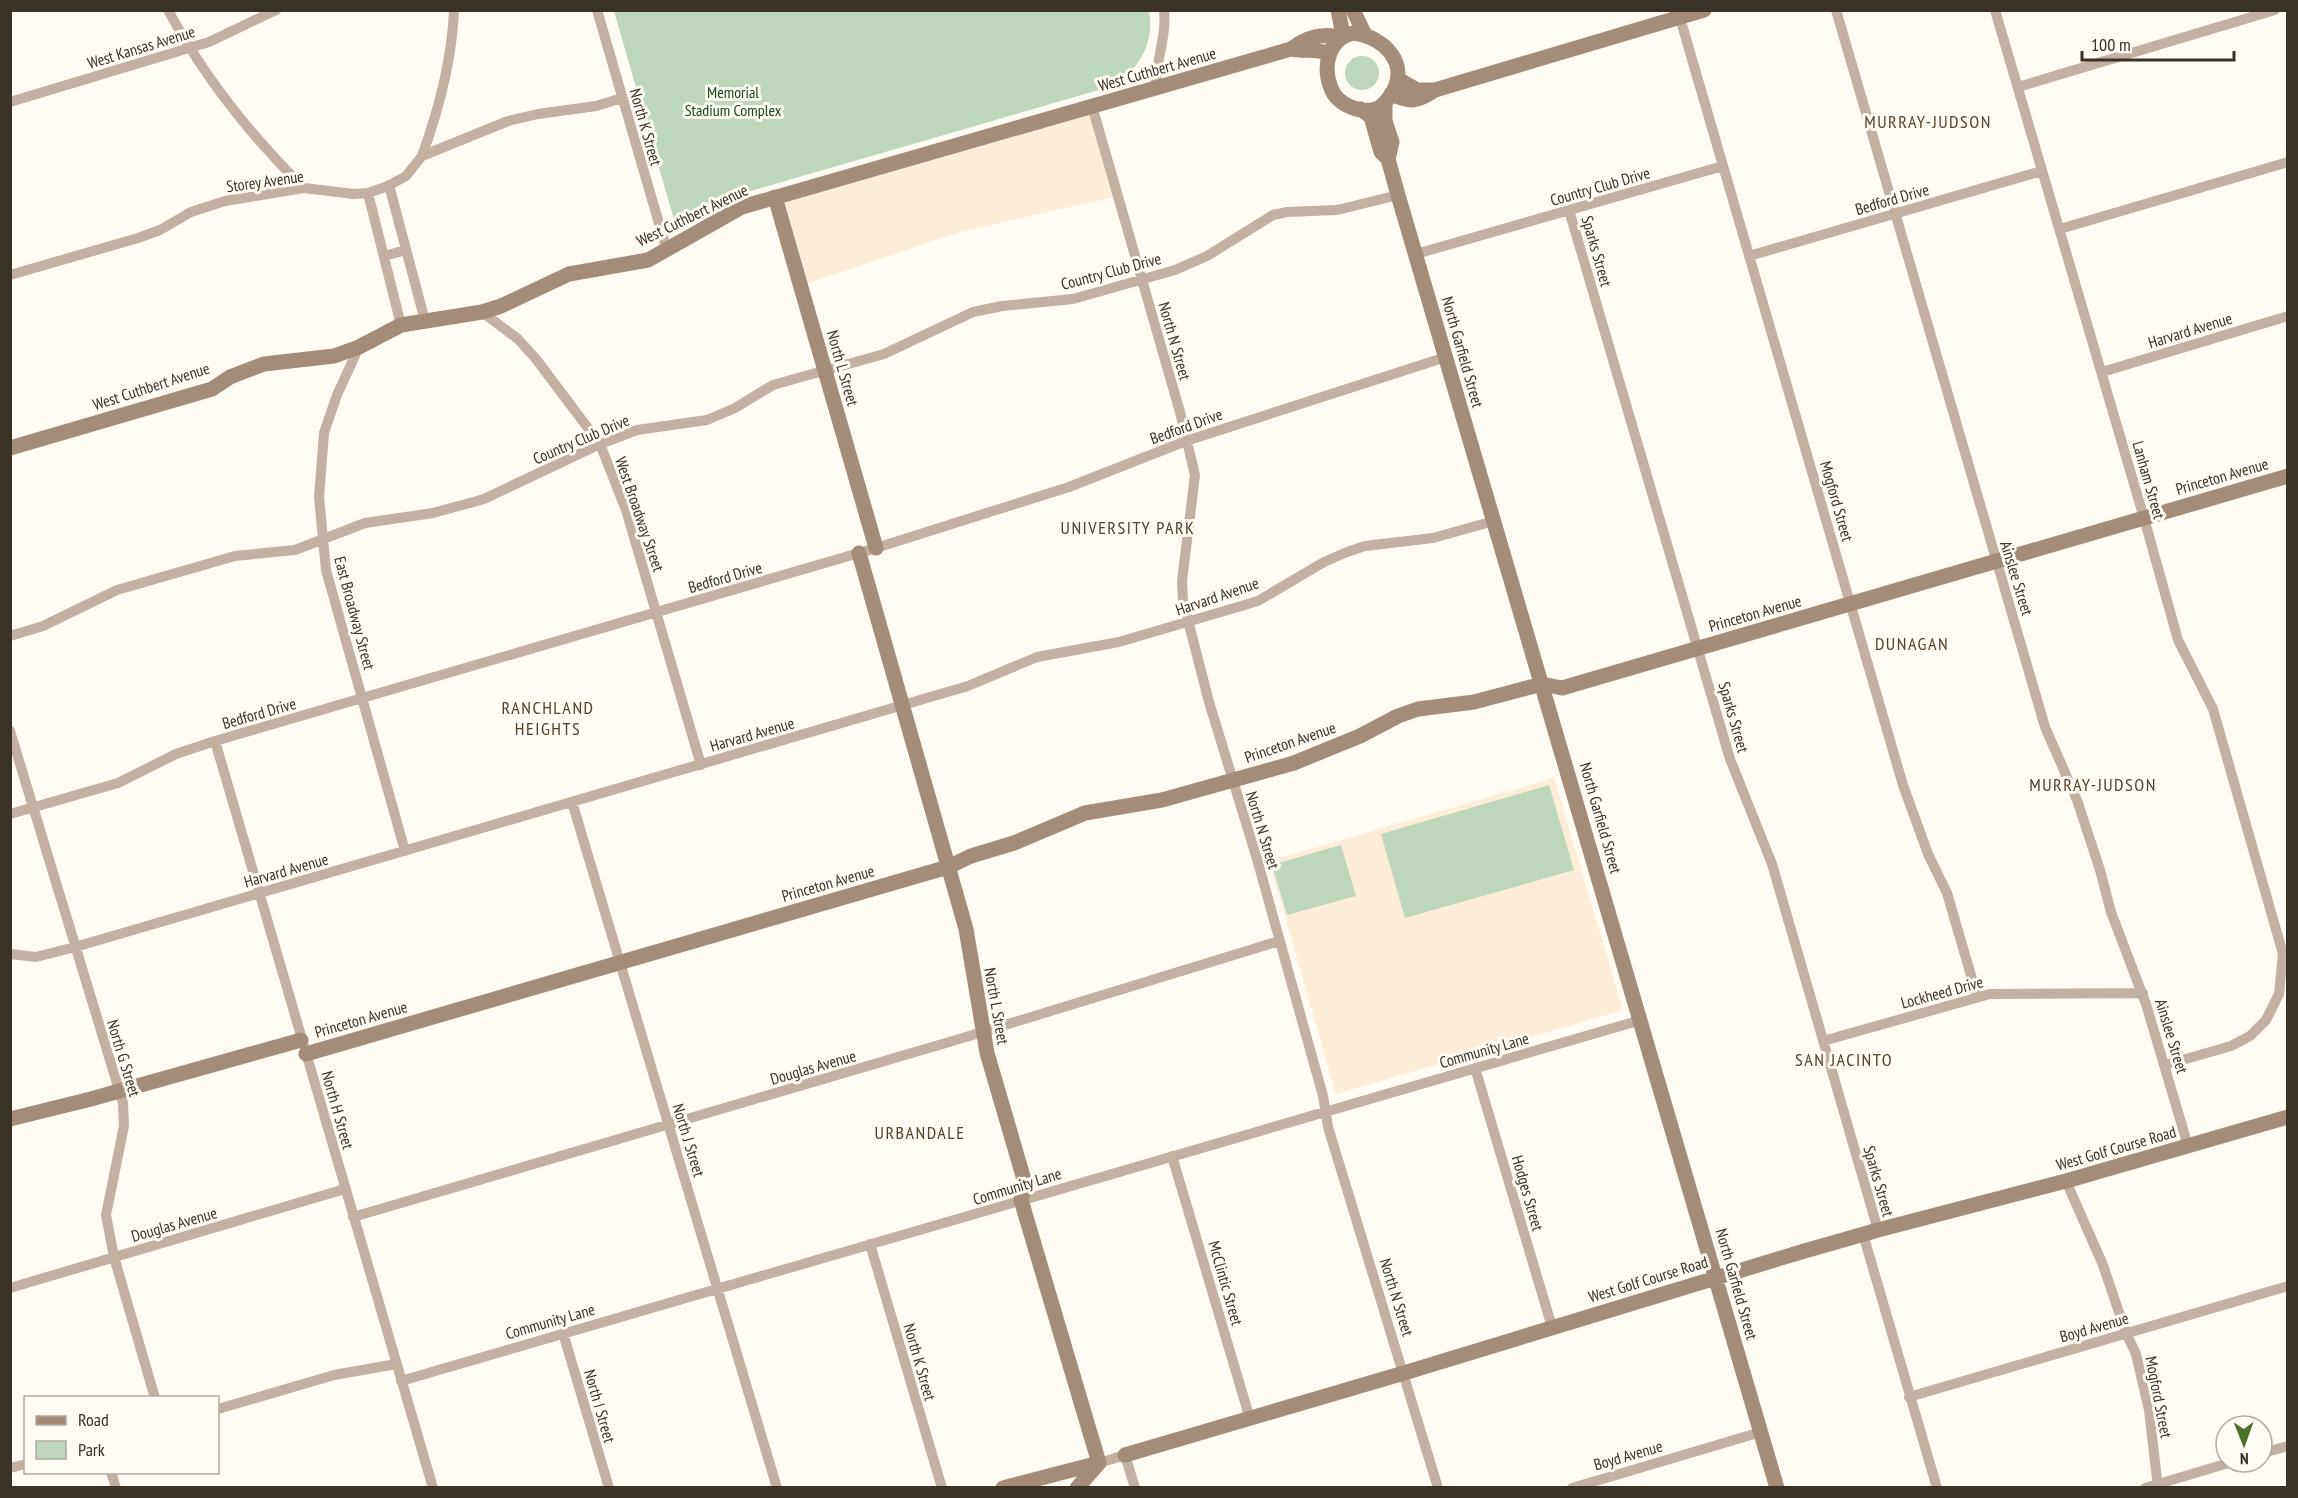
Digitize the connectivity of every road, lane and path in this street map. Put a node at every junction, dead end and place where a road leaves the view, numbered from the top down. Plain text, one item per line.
1 (168, 10) edge
2 (276, 10) edge
3 (454, 10) edge
4 (597, 10) edge
5 (1164, 10) edge
6 (1338, 10) edge
7 (1353, 10) edge
8 (1704, 10) edge
9 (1836, 10) edge
10 (1995, 10) edge
11 (2275, 10) edge
12 (1679, 14) edge
13 (1365, 35) junction
14 (1342, 36) junction
15 (190, 48) junction
16 (1291, 49) junction
17 (1329, 54) junction
18 (1398, 79) junction
19 (2018, 87) junction
20 (1156, 88) junction
21 (1435, 90) junction
22 (622, 98) junction
23 (1388, 99) junction
24 (10, 102) edge
25 (1092, 106) junction
26 (1361, 109) junction
27 (422, 156) junction
28 (1388, 159) junction
29 (2288, 162) edge
30 (1723, 166) junction
31 (2042, 171) junction
32 (390, 185) junction
33 (304, 188) junction
34 (368, 193) junction
35 (1398, 195) junction
36 (775, 197) junction
37 (1569, 210) junction
38 (1895, 214) junction
39 (2060, 229) junction
40 (406, 250) junction
41 (667, 251) junction
42 (1416, 254) junction
43 (384, 256) junction
44 (1749, 256) junction
45 (10, 275) edge
46 (1142, 280) junction
47 (482, 312) junction
48 (2288, 316) edge
49 (425, 321) junction
50 (401, 325) junction
51 (359, 347) junction
52 (1446, 357) junction
53 (825, 370) junction
54 (2102, 372) junction
55 (1186, 441) junction
56 (600, 444) junction
57 (10, 448) edge
58 (2288, 476) edge
59 (2145, 518) junction
60 (1494, 521) junction
61 (323, 539) junction
62 (876, 548) junction
63 (859, 553) junction
64 (1996, 561) junction
65 (1852, 603) junction
66 (657, 613) junction
67 (1188, 622) junction
68 (10, 636) edge
69 (1698, 648) junction
70 (1542, 684) junction
71 (363, 698) junction
72 (902, 706) junction
73 (10, 731) edge
74 (215, 741) junction
75 (701, 765) junction
76 (1232, 780) junction
77 (572, 802) junction
78 (33, 807) junction
79 (10, 814) edge
80 (405, 851) junction
81 (948, 867) junction
82 (259, 893) junction
83 (1279, 941) junction
84 (75, 947) junction
85 (10, 954) edge
86 (2285, 954) edge
87 (620, 963) junction
88 (2143, 993) junction
89 (1977, 996) junction
90 (1641, 1020) junction
91 (982, 1032) junction
92 (1823, 1041) junction
93 (303, 1047) junction
94 (2165, 1065) junction
95 (1475, 1068) junction
96 (118, 1091) junction
97 (1326, 1112) junction
98 (2288, 1117) edge
99 (10, 1119) edge
100 (669, 1124) junction
101 (2188, 1146) junction
102 (1172, 1156) junction
103 (2066, 1181) junction
104 (345, 1189) junction
105 (1021, 1200) junction
106 (353, 1216) junction
107 (1870, 1232) junction
108 (870, 1244) junction
109 (114, 1257) junction
110 (1716, 1277) junction
111 (2288, 1286) edge
112 (10, 1288) edge
113 (719, 1288) junction
114 (1552, 1327) junction
115 (563, 1333) junction
116 (2126, 1333) junction
117 (396, 1364) junction
118 (1404, 1373) junction
119 (401, 1381) junction
120 (153, 1396) edge
121 (1909, 1397) junction
122 (219, 1409) edge
123 (1250, 1419) junction
124 (1761, 1432) junction
125 (1125, 1455) junction
126 (1099, 1463) junction
127 (2214, 1468) edge
128 (2157, 1486) edge
129 (433, 1488) edge
130 (609, 1488) edge
131 (777, 1488) edge
132 (942, 1488) edge
133 (1003, 1488) edge
134 (1039, 1488) edge
135 (1077, 1488) edge
136 (1135, 1488) edge
137 (1438, 1488) edge
138 (1572, 1488) edge
139 (1778, 1488) edge
140 (1936, 1488) edge
141 (2145, 1488) edge

1 - 15 street
2 - 15 street, West Kansas Avenue
3 - 27 street
4 - 22 street, North K Street
5 - 20 street
6 - 14 street
7 - 13 street
8 - 12 street
9 - 38 street, Ainslee Street
10 - 19 street, Lanham Street
11 - 19 street
12 - 21 street
12 - 30 street, Mogford Street
13 - 14 street
13 - 18 street
14 - 16 street, West Cuthbert Avenue
14 - 17 street
15 - 24 street, West Kansas Avenue
15 - 33 street
16 - 17 street, West Cuthbert Avenue
16 - 20 street, West Cuthbert Avenue
17 - 26 street
18 - 21 street
18 - 23 street
19 - 31 street, Lanham Street
20 - 25 street, West Cuthbert Avenue
21 - 23 street
22 - 27 street, Storey Avenue
22 - 41 street, North K Street
23 - 26 street
23 - 28 street
25 - 36 street, West Cuthbert Avenue
25 - 46 street, North N Street
26 - 28 street
27 - 32 street, Storey Avenue
28 - 35 street, North Garfield Street
29 - 39 street
30 - 37 street, Country Club Drive
30 - 44 street, Mogford Street
31 - 38 street, Bedford Drive
31 - 39 street, Lanham Street
32 - 34 street, Storey Avenue
32 - 40 street
33 - 34 street, Storey Avenue
33 - 45 street, Storey Avenue
34 - 43 street
35 - 42 street, North Garfield Street
35 - 46 street, Country Club Drive
36 - 41 street, West Cuthbert Avenue
36 - 53 street, North L Street
37 - 42 street, Country Club Drive
37 - 69 street, Sparks Street
38 - 44 street, Bedford Drive
38 - 64 street, Ainslee Street
39 - 54 street, Lanham Street
40 - 43 street
40 - 49 street
41 - 47 street, West Cuthbert Avenue
42 - 52 street, North Garfield Street
43 - 50 street
44 - 65 street, Mogford Street
46 - 53 street, Country Club Drive
46 - 55 street, North N Street
47 - 49 street, West Cuthbert Avenue
47 - 56 street, West Broadway Street
48 - 54 street, Harvard Avenue
49 - 50 street, West Cuthbert Avenue
50 - 51 street, West Cuthbert Avenue
51 - 57 street, West Cuthbert Avenue
51 - 61 street, East Broadway Street
52 - 55 street, Bedford Drive
52 - 60 street, North Garfield Street
53 - 56 street, Country Club Drive
53 - 62 street, North L Street
54 - 59 street, Lanham Street
55 - 62 street, Bedford Drive
55 - 67 street, North N Street
56 - 61 street, Country Club Drive
56 - 66 street, West Broadway Street
58 - 59 street, Princeton Avenue
59 - 64 street, Princeton Avenue
59 - 86 street, Lanham Street
60 - 67 street, Harvard Avenue
60 - 70 street, North Garfield Street
61 - 68 street, Country Club Drive
61 - 71 street, East Broadway Street
62 - 63 street, Bedford Drive
63 - 66 street, Bedford Drive
63 - 72 street, North L Street
64 - 65 street, Princeton Avenue
64 - 88 street, Ainslee Street
65 - 69 street, Princeton Avenue
65 - 89 street, Mogford Street
66 - 71 street, Bedford Drive
66 - 75 street, West Broadway Street
67 - 72 street, Harvard Avenue
67 - 76 street, North N Street
69 - 70 street, Princeton Avenue
69 - 92 street, Sparks Street
70 - 76 street, Princeton Avenue
70 - 90 street, North Garfield Street
71 - 74 street, Bedford Drive
71 - 80 street, East Broadway Street
72 - 75 street, Harvard Avenue
72 - 81 street, North L Street
73 - 78 street, North G Street
74 - 78 street, Bedford Drive
74 - 82 street, North H Street
75 - 77 street, Harvard Avenue
76 - 81 street, Princeton Avenue
76 - 83 street, North N Street
77 - 80 street, Harvard Avenue
77 - 87 street, North J Street
78 - 79 street, Bedford Drive
78 - 84 street, North G Street
80 - 82 street, Harvard Avenue
81 - 87 street, Princeton Avenue
81 - 91 street, North L Street
82 - 84 street, Harvard Avenue
82 - 93 street, North H Street
83 - 91 street, Douglas Avenue
83 - 97 street, North N Street
84 - 85 street, Harvard Avenue
84 - 96 street, North G Street
86 - 94 street
87 - 93 street, Princeton Avenue
87 - 100 street, North J Street
88 - 89 street, Lockheed Drive
88 - 94 street, Ainslee Street
89 - 92 street, Lockheed Drive
90 - 95 street, Community Lane
90 - 110 street, North Garfield Street
91 - 100 street, Douglas Avenue
91 - 105 street, North L Street
92 - 107 street, Sparks Street
93 - 96 street, Princeton Avenue
93 - 104 street, North H Street
94 - 101 street, Ainslee Street
95 - 97 street, Community Lane
95 - 114 street, Hodges Street
96 - 99 street, Princeton Avenue
96 - 109 street, North G Street
97 - 102 street, Community Lane
97 - 118 street, North N Street
98 - 101 street, West Golf Course Road
100 - 106 street, Douglas Avenue
100 - 113 street, North J Street
101 - 103 street, West Golf Course Road
102 - 105 street, Community Lane
102 - 123 street, McClintic Street
103 - 107 street, West Golf Course Road
103 - 116 street, Mogford Street
104 - 106 street, North H Street
104 - 109 street, Douglas Avenue
105 - 108 street, Community Lane
105 - 126 street, North L Street
106 - 117 street, North H Street
107 - 110 street, West Golf Course Road
107 - 121 street, Sparks Street
108 - 113 street, Community Lane
108 - 132 street, North K Street
109 - 112 street, Douglas Avenue
109 - 120 street, North G Street
110 - 114 street, West Golf Course Road
110 - 124 street, North Garfield Street
111 - 116 street, Boyd Avenue
113 - 115 street, Community Lane
113 - 131 street, North J Street
114 - 118 street, West Golf Course Road
115 - 119 street, Community Lane
115 - 130 street, North I Street
116 - 121 street, Boyd Avenue
116 - 128 street, Mogford Street
117 - 119 street, North H Street
117 - 122 street
118 - 123 street, West Golf Course Road
118 - 137 street, North N Street
119 - 129 street, North H Street
121 - 140 street, Sparks Street
123 - 125 street, West Golf Course Road
124 - 138 street, Boyd Avenue
124 - 139 street, North Garfield Street
125 - 126 street
125 - 136 street
126 - 133 street
126 - 134 street
126 - 135 street
127 - 128 street
128 - 141 street

